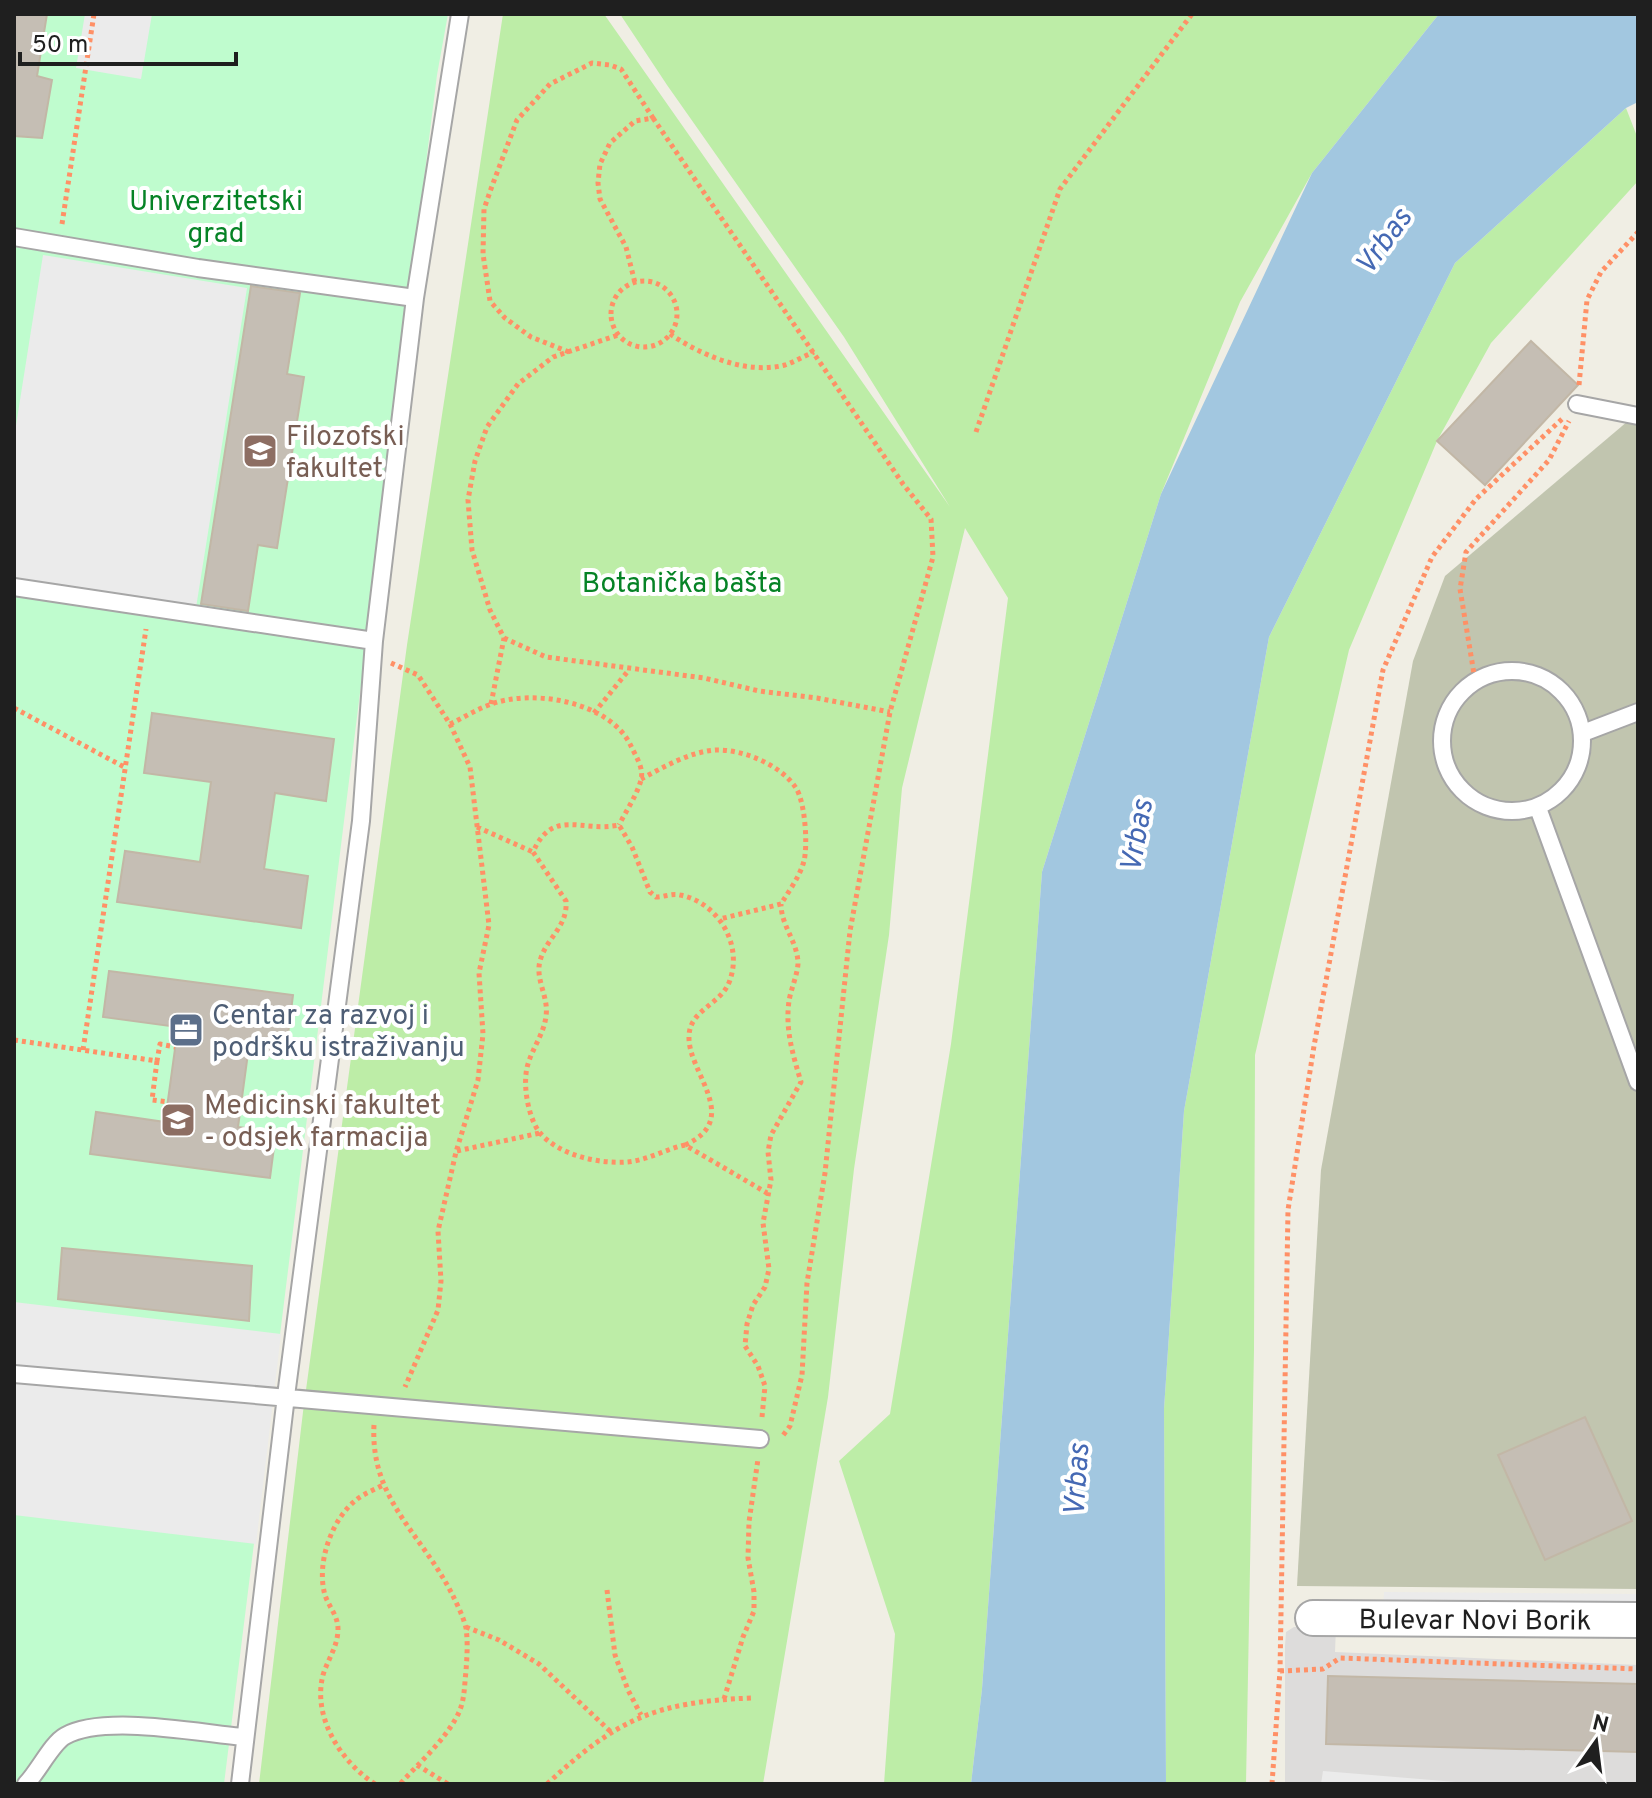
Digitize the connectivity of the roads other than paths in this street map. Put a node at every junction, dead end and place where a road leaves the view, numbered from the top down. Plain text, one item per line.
1 (460, 14) edge
2 (14, 237) edge
3 (415, 298) junction
4 (1577, 404) road end
5 (1638, 416) edge
6 (14, 587) edge
7 (374, 648) junction
8 (1638, 712) edge
9 (1583, 733) junction
10 (1538, 808) junction
11 (1638, 1082) edge
12 (14, 1374) edge
13 (286, 1396) junction
14 (760, 1439) road end
15 (1313, 1618) dead end
16 (1638, 1620) edge
17 (244, 1737) junction
18 (26, 1784) edge
19 (240, 1784) edge

1 - 3 lane
2 - 3 lane
3 - 7 lane
4 - 5 lane
6 - 7 lane
7 - 13 lane
8 - 9 lane
9 - 10 lane
9 - 10 lane
10 - 11 lane
12 - 13 lane
13 - 14 lane
13 - 17 lane
15 - 16 street, Bulevar Novi Borik
17 - 18 lane
17 - 19 lane

